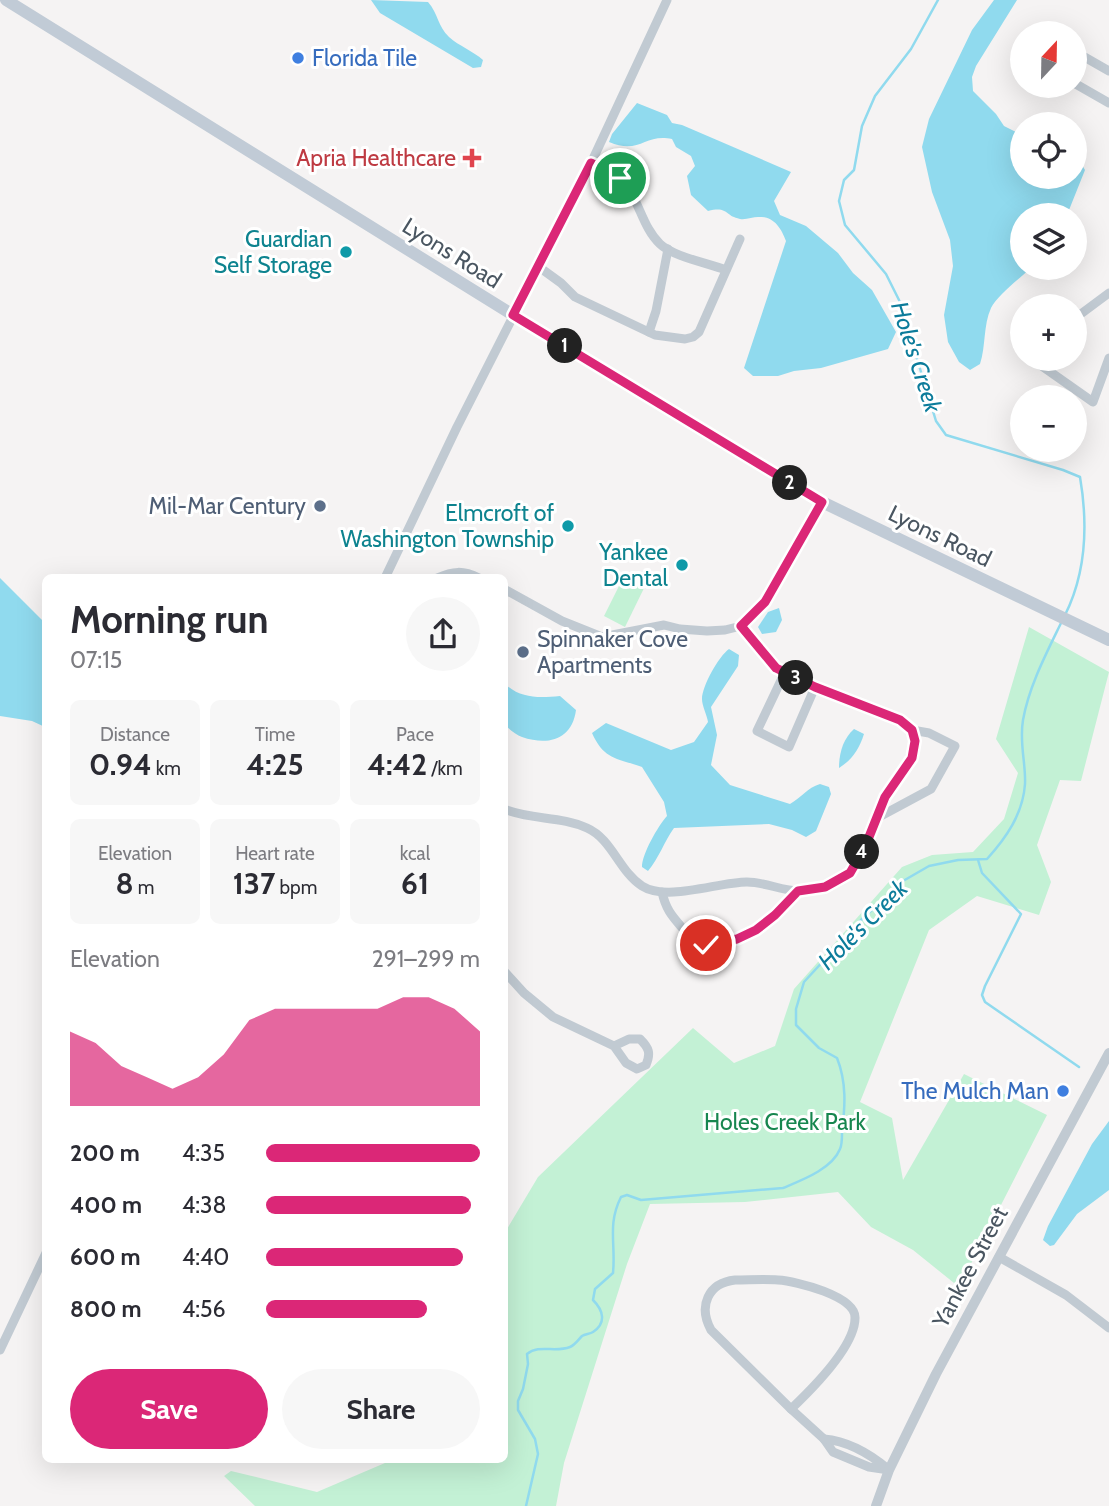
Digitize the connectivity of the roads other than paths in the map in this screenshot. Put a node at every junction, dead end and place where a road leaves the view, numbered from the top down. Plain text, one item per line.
1 (6, 0) edge
2 (667, 0) edge
3 (1087, 58) edge
4 (1109, 71) edge
5 (1087, 90) edge
6 (1109, 103) edge
7 (591, 163) junction
8 (740, 239) dead end
9 (668, 249) junction
10 (539, 267) junction
11 (726, 270) junction
12 (1109, 293) edge
13 (1087, 309) edge
14 (513, 315) junction
15 (649, 332) junction
16 (1109, 358) edge
17 (1049, 371) edge
18 (822, 502) junction
19 (386, 574) edge
20 (445, 574) edge
21 (472, 574) edge
22 (508, 591) edge
23 (741, 626) junction
24 (1109, 639) edge
25 (785, 672) junction
26 (815, 687) junction
27 (912, 730) junction
28 (508, 810) edge
29 (877, 818) junction
30 (798, 891) junction
31 (662, 892) junction
32 (508, 975) edge
33 (614, 1046) dead end
34 (1109, 1052) edge
35 (999, 1257) junction
36 (42, 1261) edge
37 (1107, 1322) edge
38 (0, 1350) edge
39 (791, 1409) junction
40 (889, 1470) junction
41 (876, 1506) edge

1 - 14 main road, Lyons Road
2 - 7 street
3 - 4 street
5 - 6 street
7 - 9 street
7 - 10 street
8 - 11 street
9 - 11 street
9 - 15 street
10 - 14 street
10 - 15 street
11 - 15 street
12 - 13 street
14 - 18 main road, Lyons Road
14 - 19 street
16 - 17 street
18 - 23 street
18 - 24 main road, Lyons Road
20 - 21 street
22 - 23 street
23 - 25 street
25 - 26 street
25 - 26 street
26 - 27 street
27 - 29 street
27 - 29 street
28 - 31 street
29 - 30 street
30 - 31 street
30 - 31 street
32 - 33 street
34 - 35 street, Yankee Street
35 - 37 street
35 - 40 street, Yankee Street
36 - 38 street
39 - 39 street
39 - 40 street
40 - 41 street, Yankee Street

